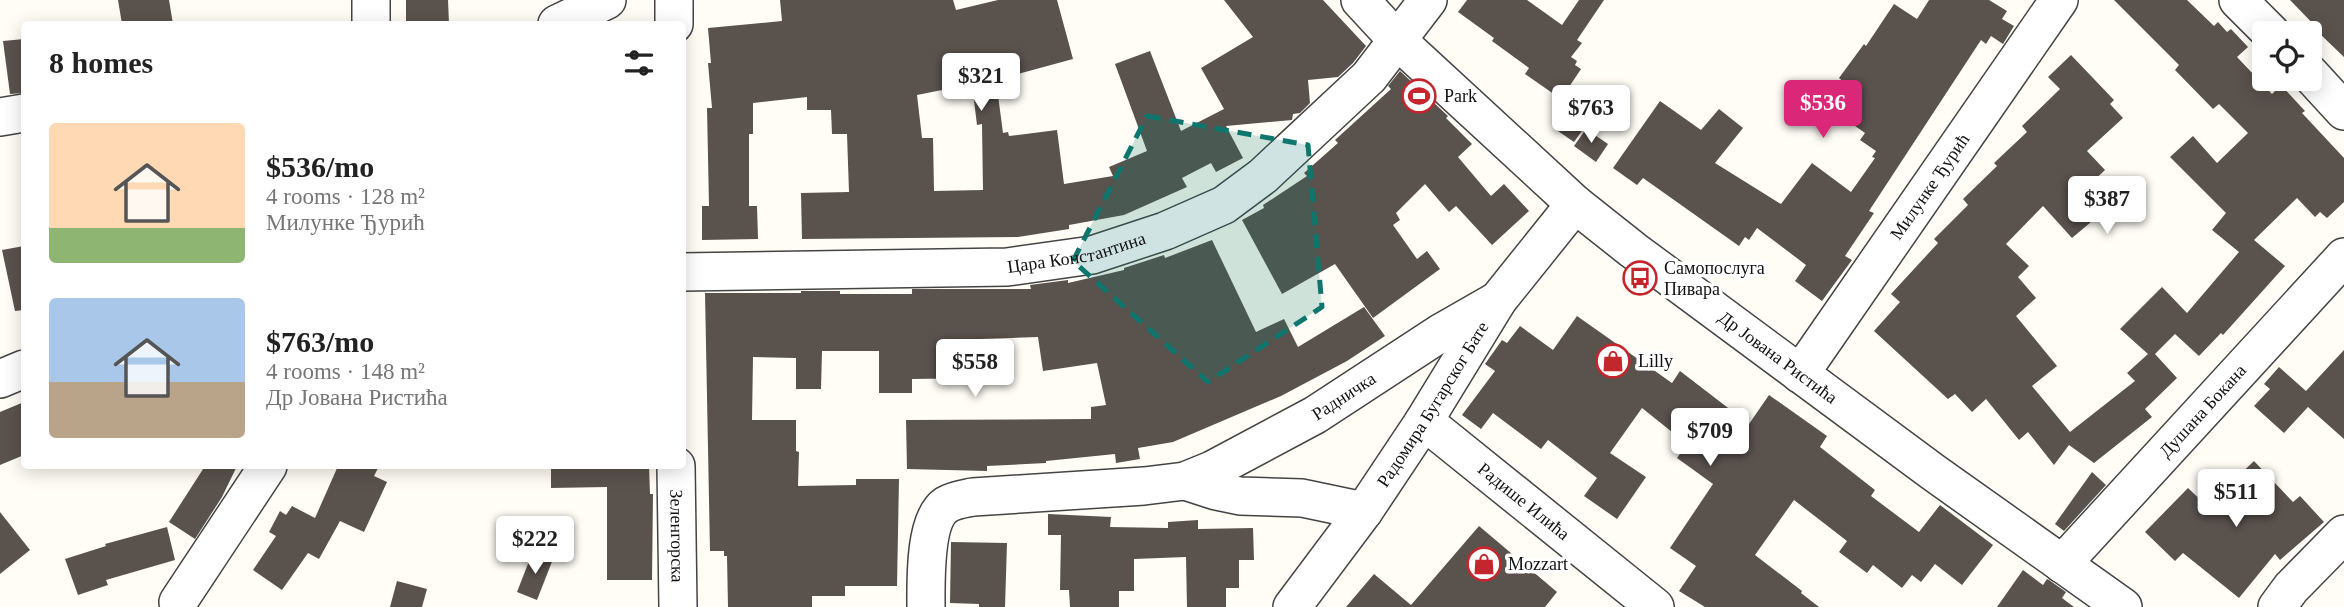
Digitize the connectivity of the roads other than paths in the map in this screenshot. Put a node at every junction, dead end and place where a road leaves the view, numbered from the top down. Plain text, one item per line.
1 (371, 0) edge
2 (607, 0) edge
3 (674, 0) edge
4 (1360, 0) edge
5 (1428, 0) edge
6 (2059, 0) edge
7 (2238, 0) edge
8 (372, 21) edge
9 (563, 21) edge
10 (674, 21) edge
11 (2259, 21) edge
12 (1397, 40) junction
13 (2322, 87) edge
14 (2344, 111) edge
15 (21, 114) edge
16 (0, 117) edge
17 (1575, 204) junction
18 (2344, 257) edge
19 (686, 272) edge
20 (1498, 300) junction
21 (21, 370) edge
22 (1800, 374) junction
23 (0, 379) edge
24 (1424, 421) junction
25 (266, 469) edge
26 (676, 469) edge
27 (1185, 481) junction
28 (1364, 510) junction
29 (2344, 534) edge
30 (2062, 564) junction
31 (172, 605) edge
32 (678, 607) edge
33 (926, 607) edge
34 (1292, 607) edge
35 (1655, 607) edge
36 (2123, 607) edge
37 (2277, 607) edge

1 - 8 street
2 - 9 street
3 - 10 street
4 - 12 street, Др Јована Ристића
5 - 12 street, Цара Константина
6 - 22 street, Милунке Ђурић
7 - 11 street
12 - 17 street, Др Јована Ристића
12 - 19 street, Цара Константина
13 - 14 street
15 - 16 street
17 - 20 street, Радомира Бугарског Бате
17 - 22 street, Др Јована Ристића
18 - 30 street, Душана Бокана
20 - 24 street, Радомира Бугарског Бате
20 - 27 street, Радничка
21 - 23 street
22 - 30 street, Др Јована Ристића
24 - 28 street, Радомира Бугарског Бате
24 - 35 street, Радише Илића
25 - 31 street
26 - 32 street, Зеленгорска
27 - 28 street, Радничка
27 - 33 street, Радничка
28 - 34 street, Радомира Бугарског Бате
29 - 37 street
30 - 36 street, Др Јована Ристића

